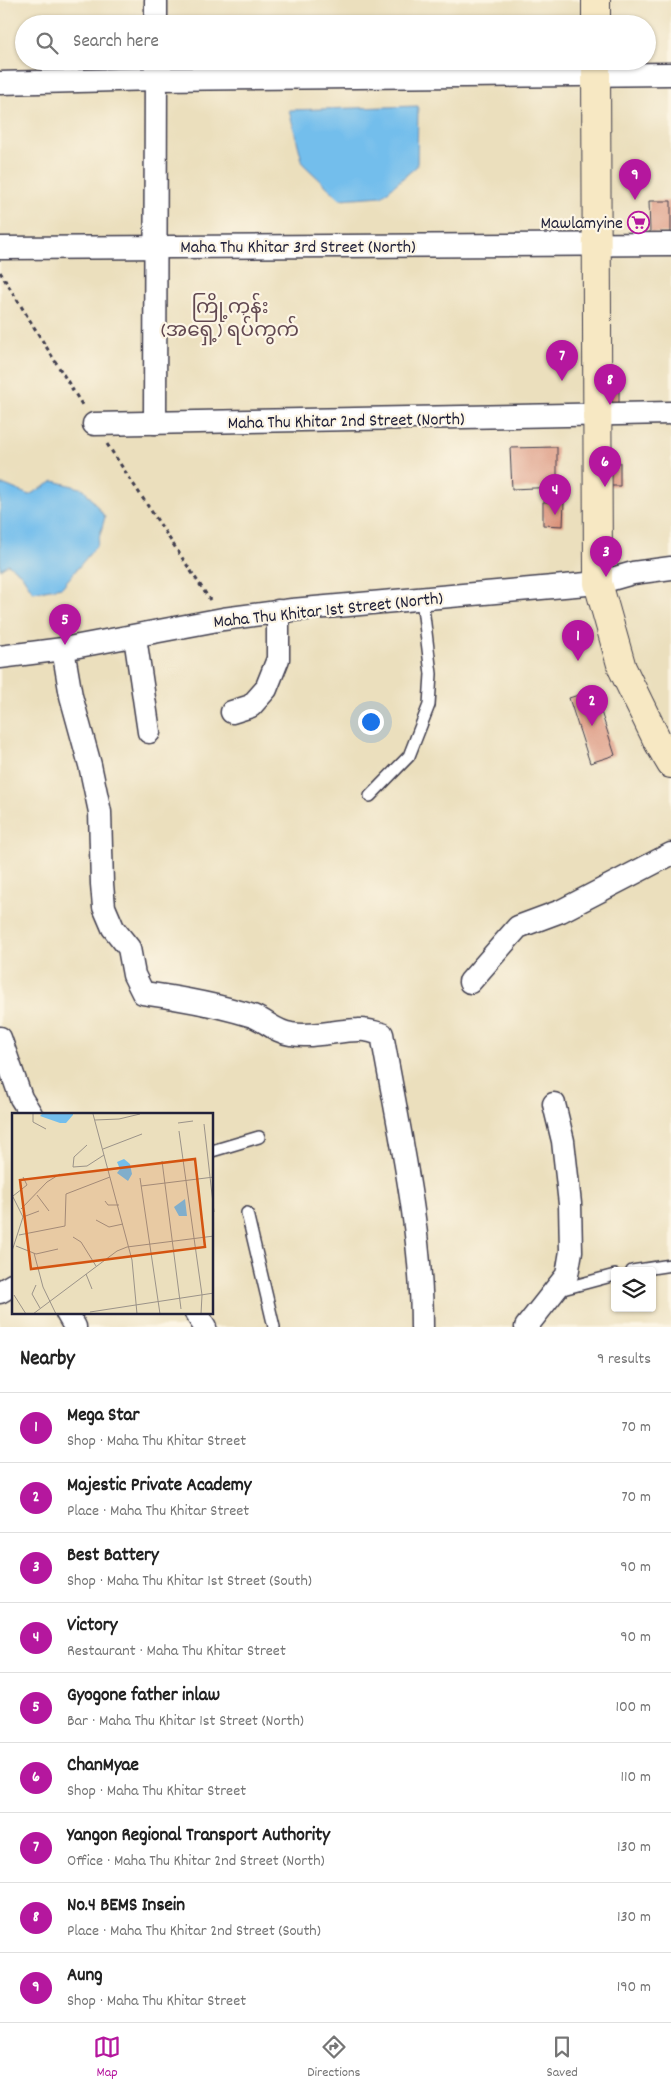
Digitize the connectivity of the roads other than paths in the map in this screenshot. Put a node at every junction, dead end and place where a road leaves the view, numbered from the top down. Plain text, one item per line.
1 (156, 0) edge
2 (596, 0) edge
3 (156, 15) edge
4 (596, 15) edge
5 (156, 70) edge
6 (596, 70) edge
7 (621, 70) edge
8 (671, 74) edge
9 (0, 83) edge
10 (671, 244) edge
11 (597, 245) junction
12 (155, 246) junction
13 (0, 248) edge
14 (671, 413) edge
15 (598, 415) junction
16 (155, 423) junction
17 (94, 424) dead end
18 (671, 568) edge
19 (598, 583) junction
20 (422, 599) junction
21 (278, 612) junction
22 (135, 637) junction
23 (63, 649) junction
24 (0, 657) edge
25 (232, 712) dead end
26 (149, 732) dead end
27 (671, 764) edge
28 (370, 796) dead end
29 (671, 854) edge
30 (470, 982) dead end
31 (0, 1038) edge
32 (554, 1104) dead end
33 (30, 1113) edge
34 (259, 1137) dead end
35 (214, 1150) edge
36 (247, 1213) dead end
37 (671, 1265) edge
38 (656, 1267) edge
39 (611, 1275) edge
40 (12, 1285) edge
41 (556, 1291) junction
42 (0, 1292) edge
43 (68, 1314) edge
44 (197, 1314) edge
45 (75, 1327) edge
46 (205, 1327) edge
47 (274, 1327) edge
48 (422, 1327) edge
49 (526, 1327) edge

1 - 3 street
2 - 4 street
5 - 9 street
5 - 12 street
6 - 11 street
7 - 8 street
10 - 11 street, Maha Thu Khitar 3rd Street (North)
11 - 12 street, Maha Thu Khitar 3rd Street (North)
11 - 15 street
12 - 13 street, Maha Thu Khitar 3rd Street (North)
12 - 16 street
14 - 15 street, Maha Thu Khitar 2nd Street (North)
15 - 16 street, Maha Thu Khitar 2nd Street (North)
15 - 19 street
16 - 17 street, Maha Thu Khitar 2nd Street (North)
18 - 19 street, Maha Thu Khitar 1st Street (North)
19 - 20 street, Maha Thu Khitar 1st Street (North)
19 - 27 street
20 - 21 street, Maha Thu Khitar 1st Street (North)
20 - 28 lane
21 - 22 street, Maha Thu Khitar 1st Street (North)
21 - 25 street
22 - 23 street, Maha Thu Khitar 1st Street (North)
22 - 26 street
23 - 24 street, Maha Thu Khitar 1st Street (North)
23 - 48 street
29 - 30 street
31 - 33 street
32 - 41 street
34 - 35 lane
36 - 47 lane
37 - 38 lane
39 - 41 lane
40 - 42 street
41 - 49 street
43 - 45 street
44 - 46 street

